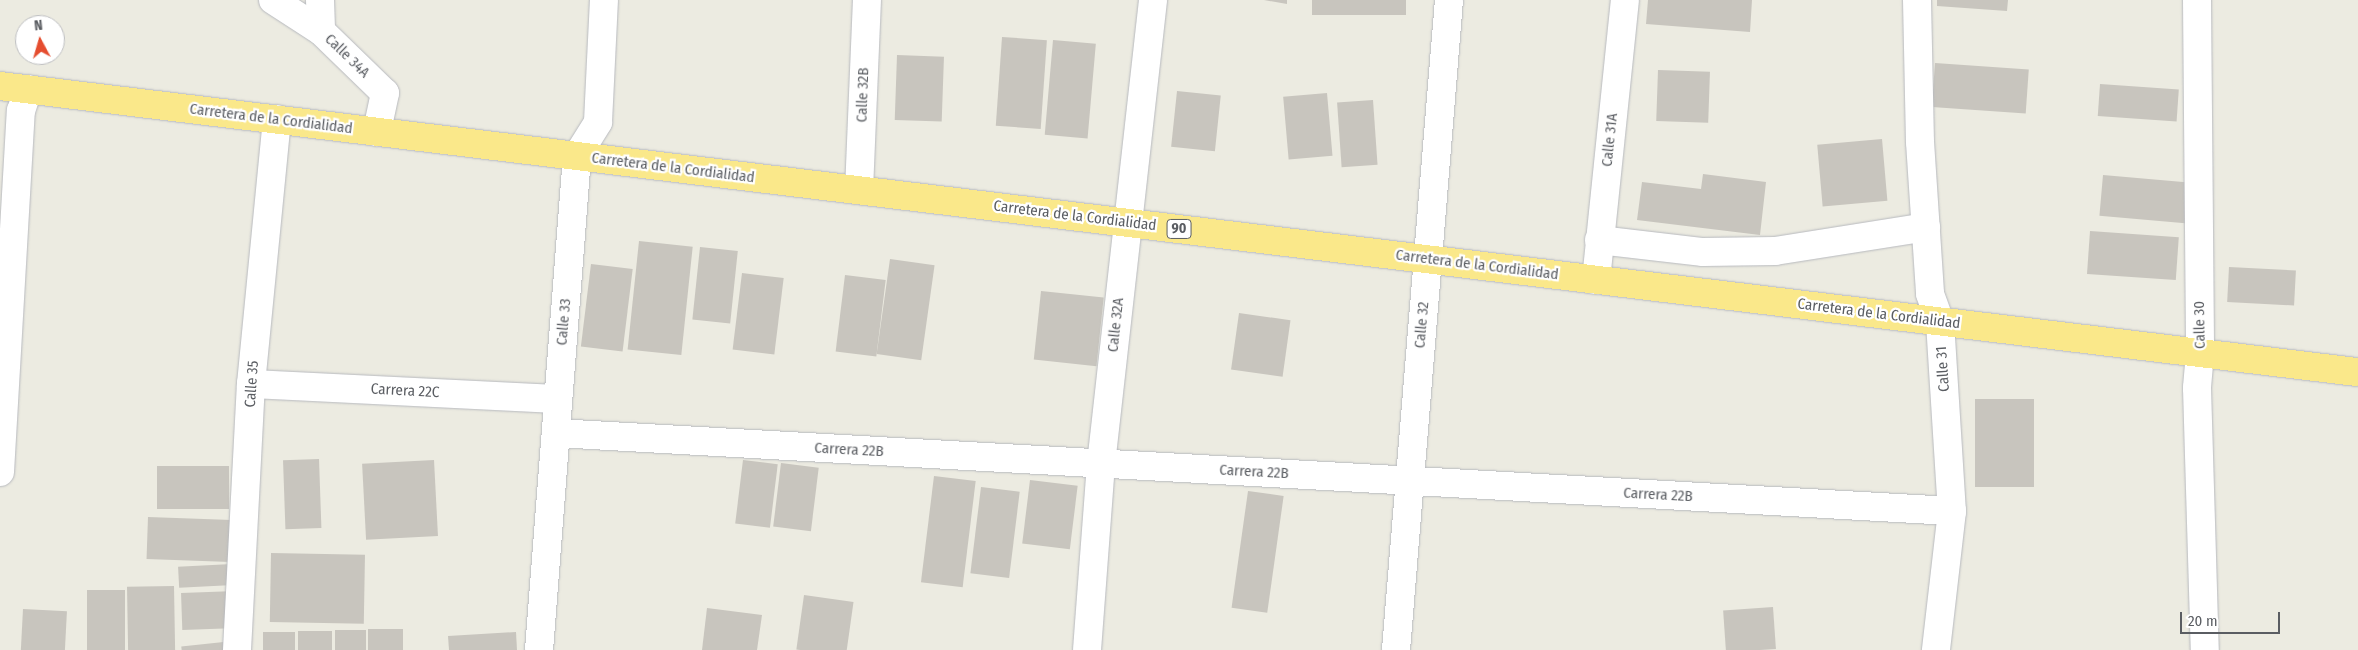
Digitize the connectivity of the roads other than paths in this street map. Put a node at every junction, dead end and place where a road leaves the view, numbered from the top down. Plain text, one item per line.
1 (273, 0) edge
2 (320, 0) edge
3 (604, 0) edge
4 (867, 0) edge
5 (1153, 0) edge
6 (1449, 0) edge
7 (1625, 0) edge
8 (1918, 0) edge
9 (2197, 0) edge
10 (321, 30) junction
11 (0, 86) edge
12 (28, 89) junction
13 (277, 120) junction
14 (378, 132) junction
15 (577, 156) junction
16 (859, 190) junction
17 (1127, 223) junction
18 (1926, 227) junction
19 (1599, 240) junction
20 (1428, 260) junction
21 (1596, 280) junction
22 (1940, 322) junction
23 (2200, 353) junction
24 (2358, 372) edge
25 (251, 384) junction
26 (558, 399) junction
27 (556, 433) junction
28 (1101, 464) junction
29 (0, 472) edge
30 (1409, 481) junction
31 (1952, 511) junction
32 (237, 650) edge
33 (539, 650) edge
34 (1087, 650) edge
35 (1396, 650) edge
36 (1936, 650) edge
37 (2205, 650) edge

1 - 10 street, Calle 34A
2 - 10 street
3 - 15 street, Calle 33
4 - 16 street, Calle 32B
5 - 17 street, Calle 32A
6 - 20 street, Calle 32
7 - 19 street, Calle 31A
8 - 18 street, Calle 31
9 - 23 street, Calle 30
10 - 14 street, Calle 34A
11 - 12 highway, Carretera de la Cordialidad / 90
12 - 13 highway, Carretera de la Cordialidad / 90
12 - 29 street
13 - 14 highway, Carretera de la Cordialidad / 90
13 - 25 street, Calle 35
14 - 15 highway, Carretera de la Cordialidad / 90
15 - 16 highway, Carretera de la Cordialidad / 90
15 - 26 street, Calle 33
16 - 17 highway, Carretera de la Cordialidad / 90
17 - 20 highway, Carretera de la Cordialidad / 90
17 - 28 street, Calle 32A
18 - 19 street
18 - 22 street, Calle 31
19 - 21 street, Calle 31A
20 - 21 highway, Carretera de la Cordialidad / 90
20 - 30 street, Calle 32
21 - 22 highway, Carretera de la Cordialidad / 90
22 - 23 highway, Carretera de la Cordialidad / 90
22 - 31 street, Calle 31
23 - 24 highway, Carretera de la Cordialidad / 90
23 - 37 street, Calle 30
25 - 26 street, Carrera 22C
25 - 32 street, Calle 35
26 - 27 street, Calle 33
27 - 28 street, Carrera 22B
27 - 33 street, Calle 33
28 - 30 street, Carrera 22B
28 - 34 street, Calle 32A
30 - 31 street, Carrera 22B
30 - 35 street, Calle 32
31 - 36 street, Calle 31

